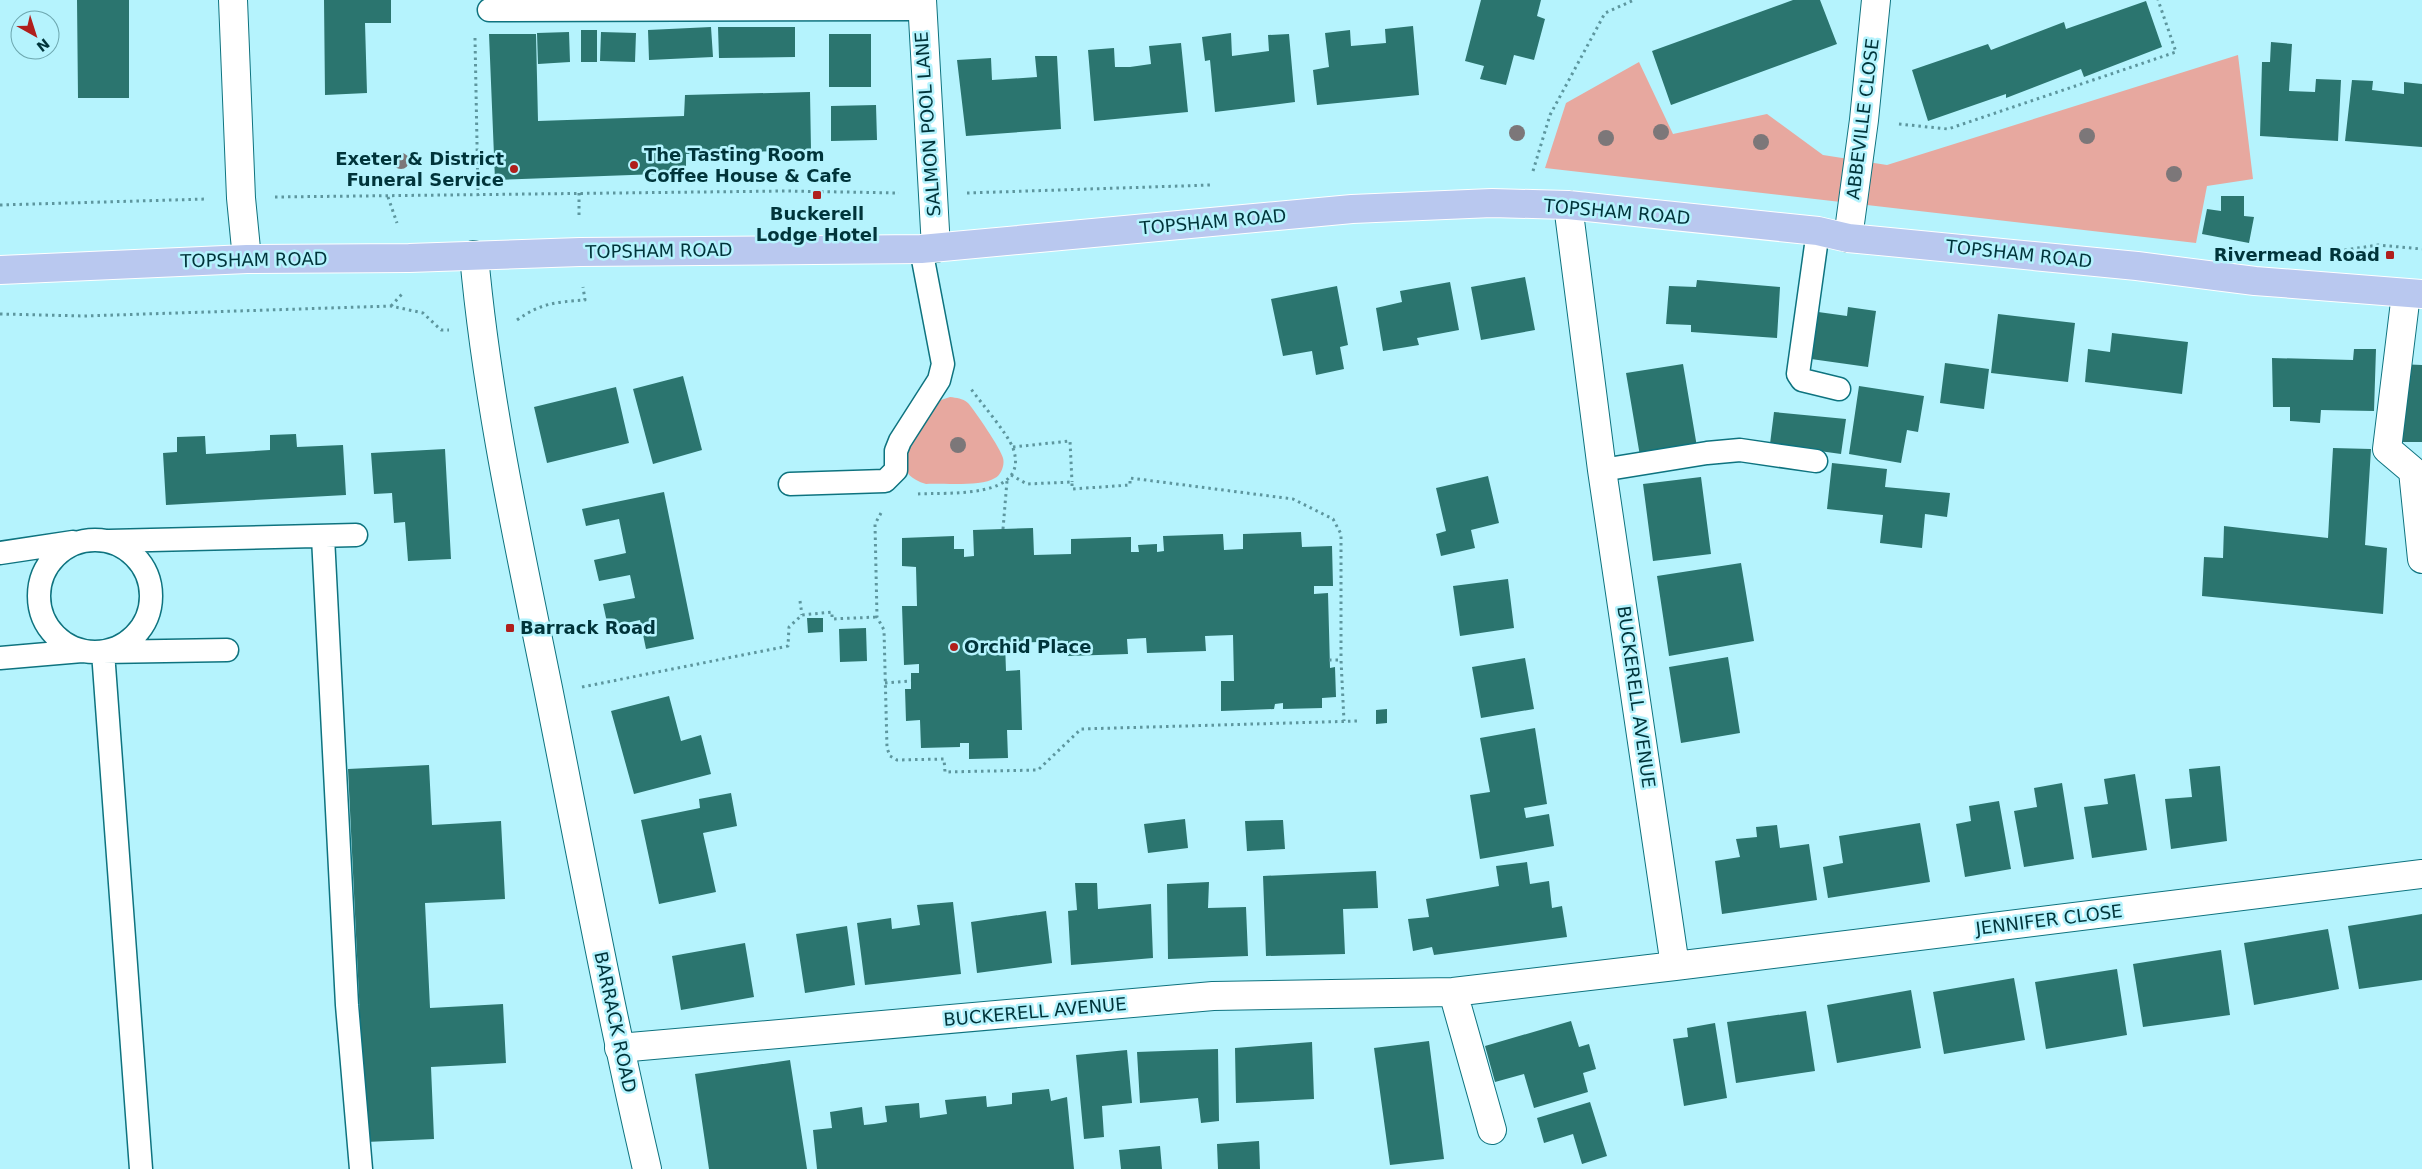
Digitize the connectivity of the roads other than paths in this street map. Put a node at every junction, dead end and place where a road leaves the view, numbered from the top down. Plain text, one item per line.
1 (233, 0) edge
2 (1876, 0) edge
3 (921, 4) edge
4 (489, 10) road end
5 (1568, 205) junction
6 (1818, 231) junction
7 (1848, 238) junction
8 (929, 248) junction
9 (474, 255) junction
10 (247, 259) junction
11 (0, 270) edge
12 (2414, 294) edge
13 (1839, 389) dead end
14 (1816, 461) dead end
15 (1602, 470) junction
16 (790, 484) dead end
17 (356, 536) dead end
18 (323, 537) junction
19 (85, 540) junction
20 (108, 541) junction
21 (0, 553) edge
22 (2422, 559) edge
23 (227, 650) dead end
24 (93, 651) junction
25 (0, 658) edge
26 (2422, 874) edge
27 (1675, 966) junction
28 (1453, 992) junction
29 (619, 1048) junction
30 (1492, 1130) dead end
31 (141, 1169) edge
32 (361, 1169) edge
33 (647, 1169) edge

1 - 10 street
2 - 7 street, ABBEVILLE CLOSE
3 - 4 lane
3 - 8 street, SALMON POOL LANE
5 - 6 main road, TOPSHAM ROAD
5 - 8 main road, TOPSHAM ROAD
5 - 15 street, BUCKERELL AVENUE
6 - 7 main road, TOPSHAM ROAD
6 - 13 lane
7 - 12 main road, TOPSHAM ROAD
8 - 9 main road, TOPSHAM ROAD
8 - 16 lane
9 - 10 main road, TOPSHAM ROAD
9 - 29 street, BARRACK ROAD
10 - 11 main road, TOPSHAM ROAD
12 - 22 street
14 - 15 lane
15 - 27 street, BUCKERELL AVENUE
17 - 18 lane
18 - 20 lane
18 - 32 lane
19 - 20 lane
19 - 21 lane
19 - 24 lane
20 - 24 lane
23 - 24 lane
24 - 25 lane
24 - 31 lane
26 - 27 street, JENNIFER CLOSE
27 - 28 street, BUCKERELL AVENUE
28 - 29 street, BUCKERELL AVENUE
28 - 30 street
29 - 33 street, BARRACK ROAD

